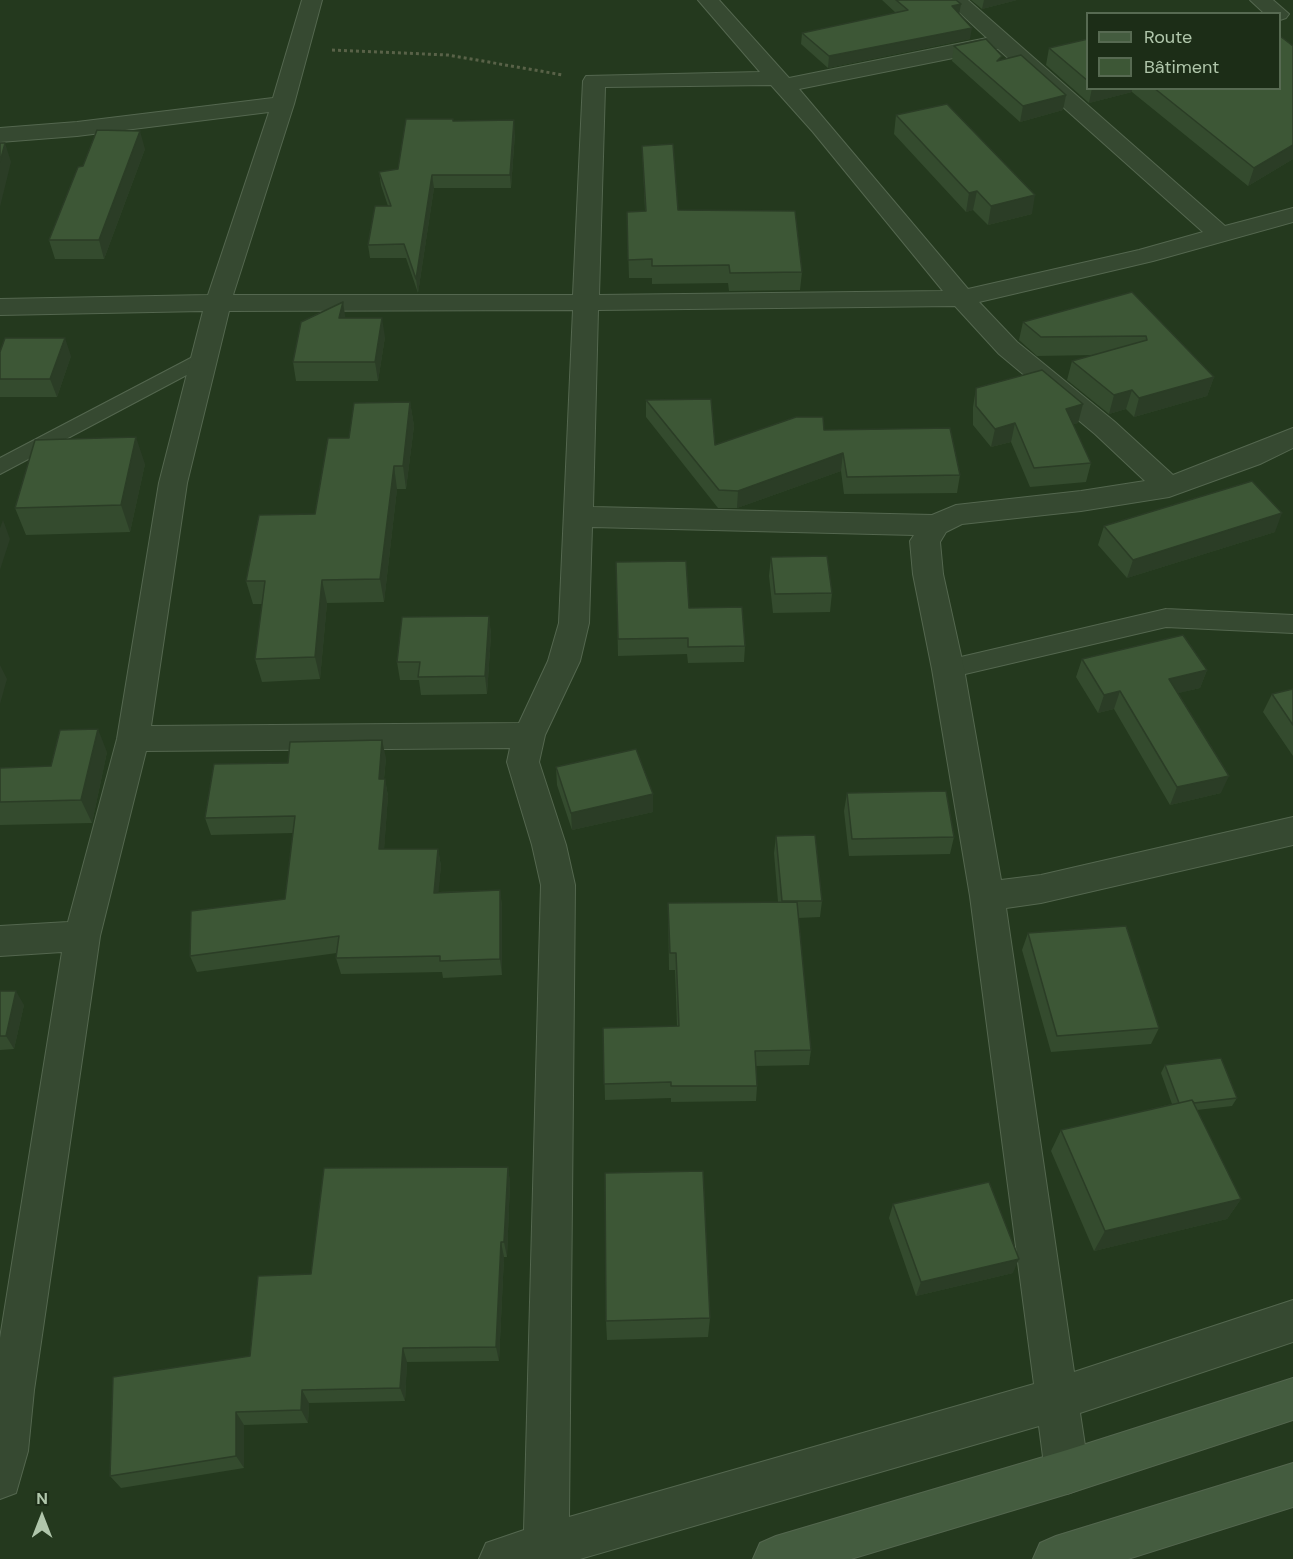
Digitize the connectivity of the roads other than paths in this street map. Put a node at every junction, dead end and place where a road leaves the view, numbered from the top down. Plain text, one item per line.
1 (312, 0) edge
2 (708, 0) edge
3 (956, 0) edge
4 (1260, 0) edge
5 (1276, 12) edge
6 (1004, 41) junction
7 (780, 82) junction
8 (283, 105) junction
9 (0, 135) edge
10 (1293, 215) edge
11 (1221, 235) junction
12 (962, 298) junction
13 (586, 302) junction
14 (218, 303) junction
15 (0, 307) edge
16 (206, 357) junction
17 (1293, 437) edge
18 (0, 466) edge
19 (1169, 487) junction
20 (578, 517) junction
21 (936, 525) junction
22 (1293, 624) edge
23 (948, 669) junction
24 (530, 735) junction
25 (133, 739) junction
26 (1293, 831) edge
27 (987, 896) junction
28 (82, 936) junction
29 (0, 941) edge
30 (1293, 1322) edge
31 (6, 1390) edge
32 (1057, 1399) junction
33 (1293, 1399) edge
34 (1067, 1472) junction
35 (0, 1477) edge
36 (1293, 1485) edge
37 (546, 1546) junction
38 (502, 1559) edge
39 (776, 1559) edge
40 (1056, 1559) edge

1 - 8 street
2 - 7 street
3 - 6 street
4 - 5 street
6 - 7 street
6 - 11 street
7 - 12 street
7 - 13 street
8 - 9 street
8 - 14 street
10 - 11 street
11 - 12 street
12 - 13 street
12 - 19 street
13 - 14 street
13 - 20 street
14 - 15 street
14 - 16 street
16 - 18 lane
16 - 25 street
17 - 19 street
19 - 21 street
20 - 21 street
20 - 24 street
21 - 23 street
22 - 23 lane
23 - 27 street
24 - 25 street
24 - 37 street
25 - 28 street
26 - 27 street
27 - 32 street
28 - 29 street
28 - 31 street
30 - 32 street
31 - 35 street
32 - 34 street
32 - 37 street
33 - 34 main road
34 - 39 main road
36 - 40 main road
37 - 38 street

